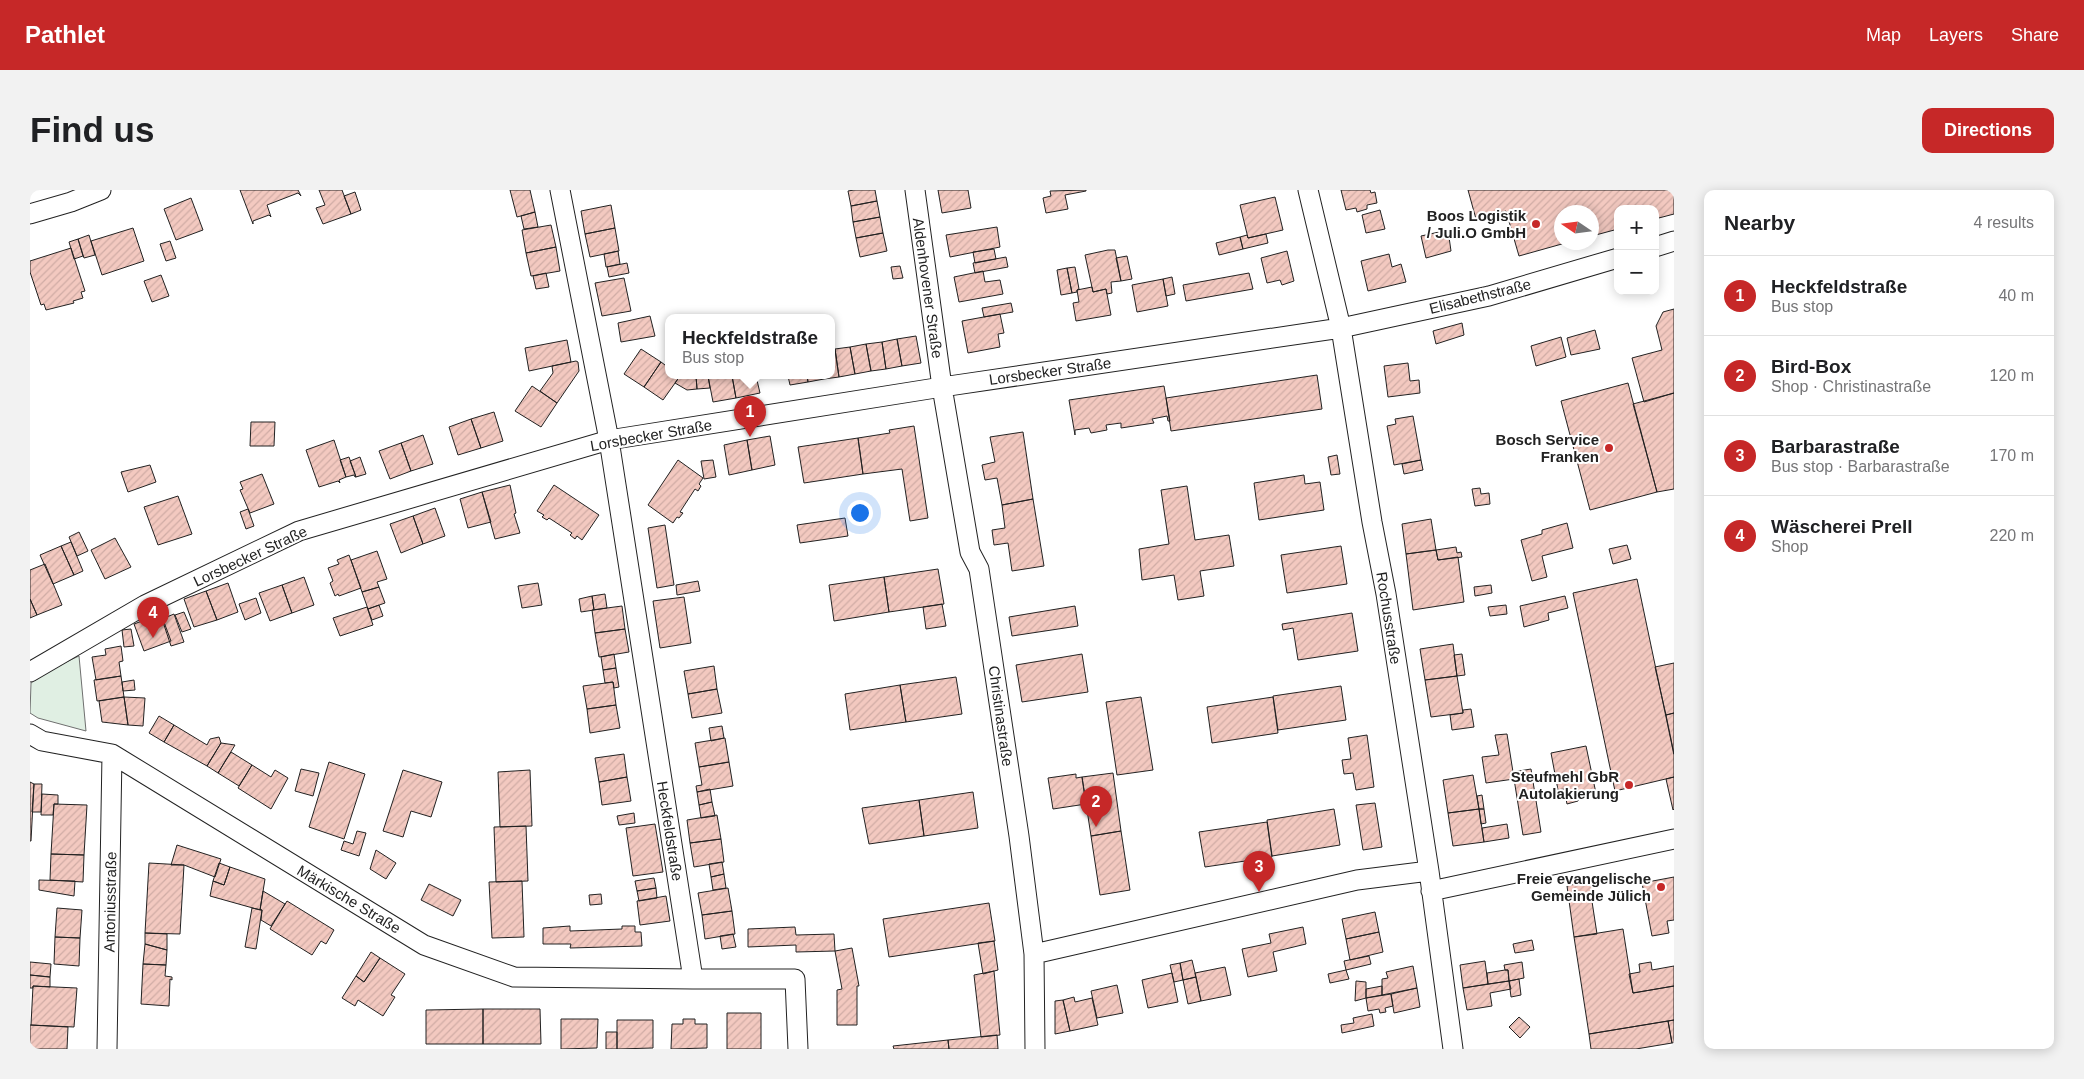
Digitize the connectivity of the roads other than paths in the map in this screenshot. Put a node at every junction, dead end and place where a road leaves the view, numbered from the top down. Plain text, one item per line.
1 (101, 190) edge
2 (560, 190) edge
3 (915, 190) edge
4 (1308, 190) edge
5 (30, 214) edge
6 (1674, 241) edge
7 (1659, 246) edge
8 (1614, 259) edge
9 (1341, 328) junction
10 (942, 387) junction
11 (609, 440) junction
12 (30, 672) edge
13 (30, 734) edge
14 (112, 754) junction
15 (1674, 839) edge
16 (1429, 871) junction
17 (1431, 891) junction
18 (1034, 954) junction
19 (693, 979) junction
20 (107, 1049) edge
21 (798, 1049) edge
22 (1036, 1049) edge
23 (1453, 1049) edge

1 - 5 street
2 - 11 street, Heckfeldstraße
3 - 10 street, Aldenhovener Straße
4 - 9 street, Rochusstraße
6 - 7 street
8 - 9 street, Elisabethstraße
9 - 10 street, Lorsbecker Straße
9 - 16 street, Rochusstraße
10 - 11 street, Lorsbecker Straße
10 - 18 street, Christinastraße
11 - 12 street, Lorsbecker Straße
11 - 19 street, Heckfeldstraße
13 - 14 street, Märkische Straße
14 - 19 street, Märkische Straße
14 - 20 street, Antoniusstraße
15 - 17 street
16 - 17 street, Rochusstraße
16 - 18 street
17 - 23 street, Rochusstraße
18 - 22 street, Christinastraße
19 - 21 street

